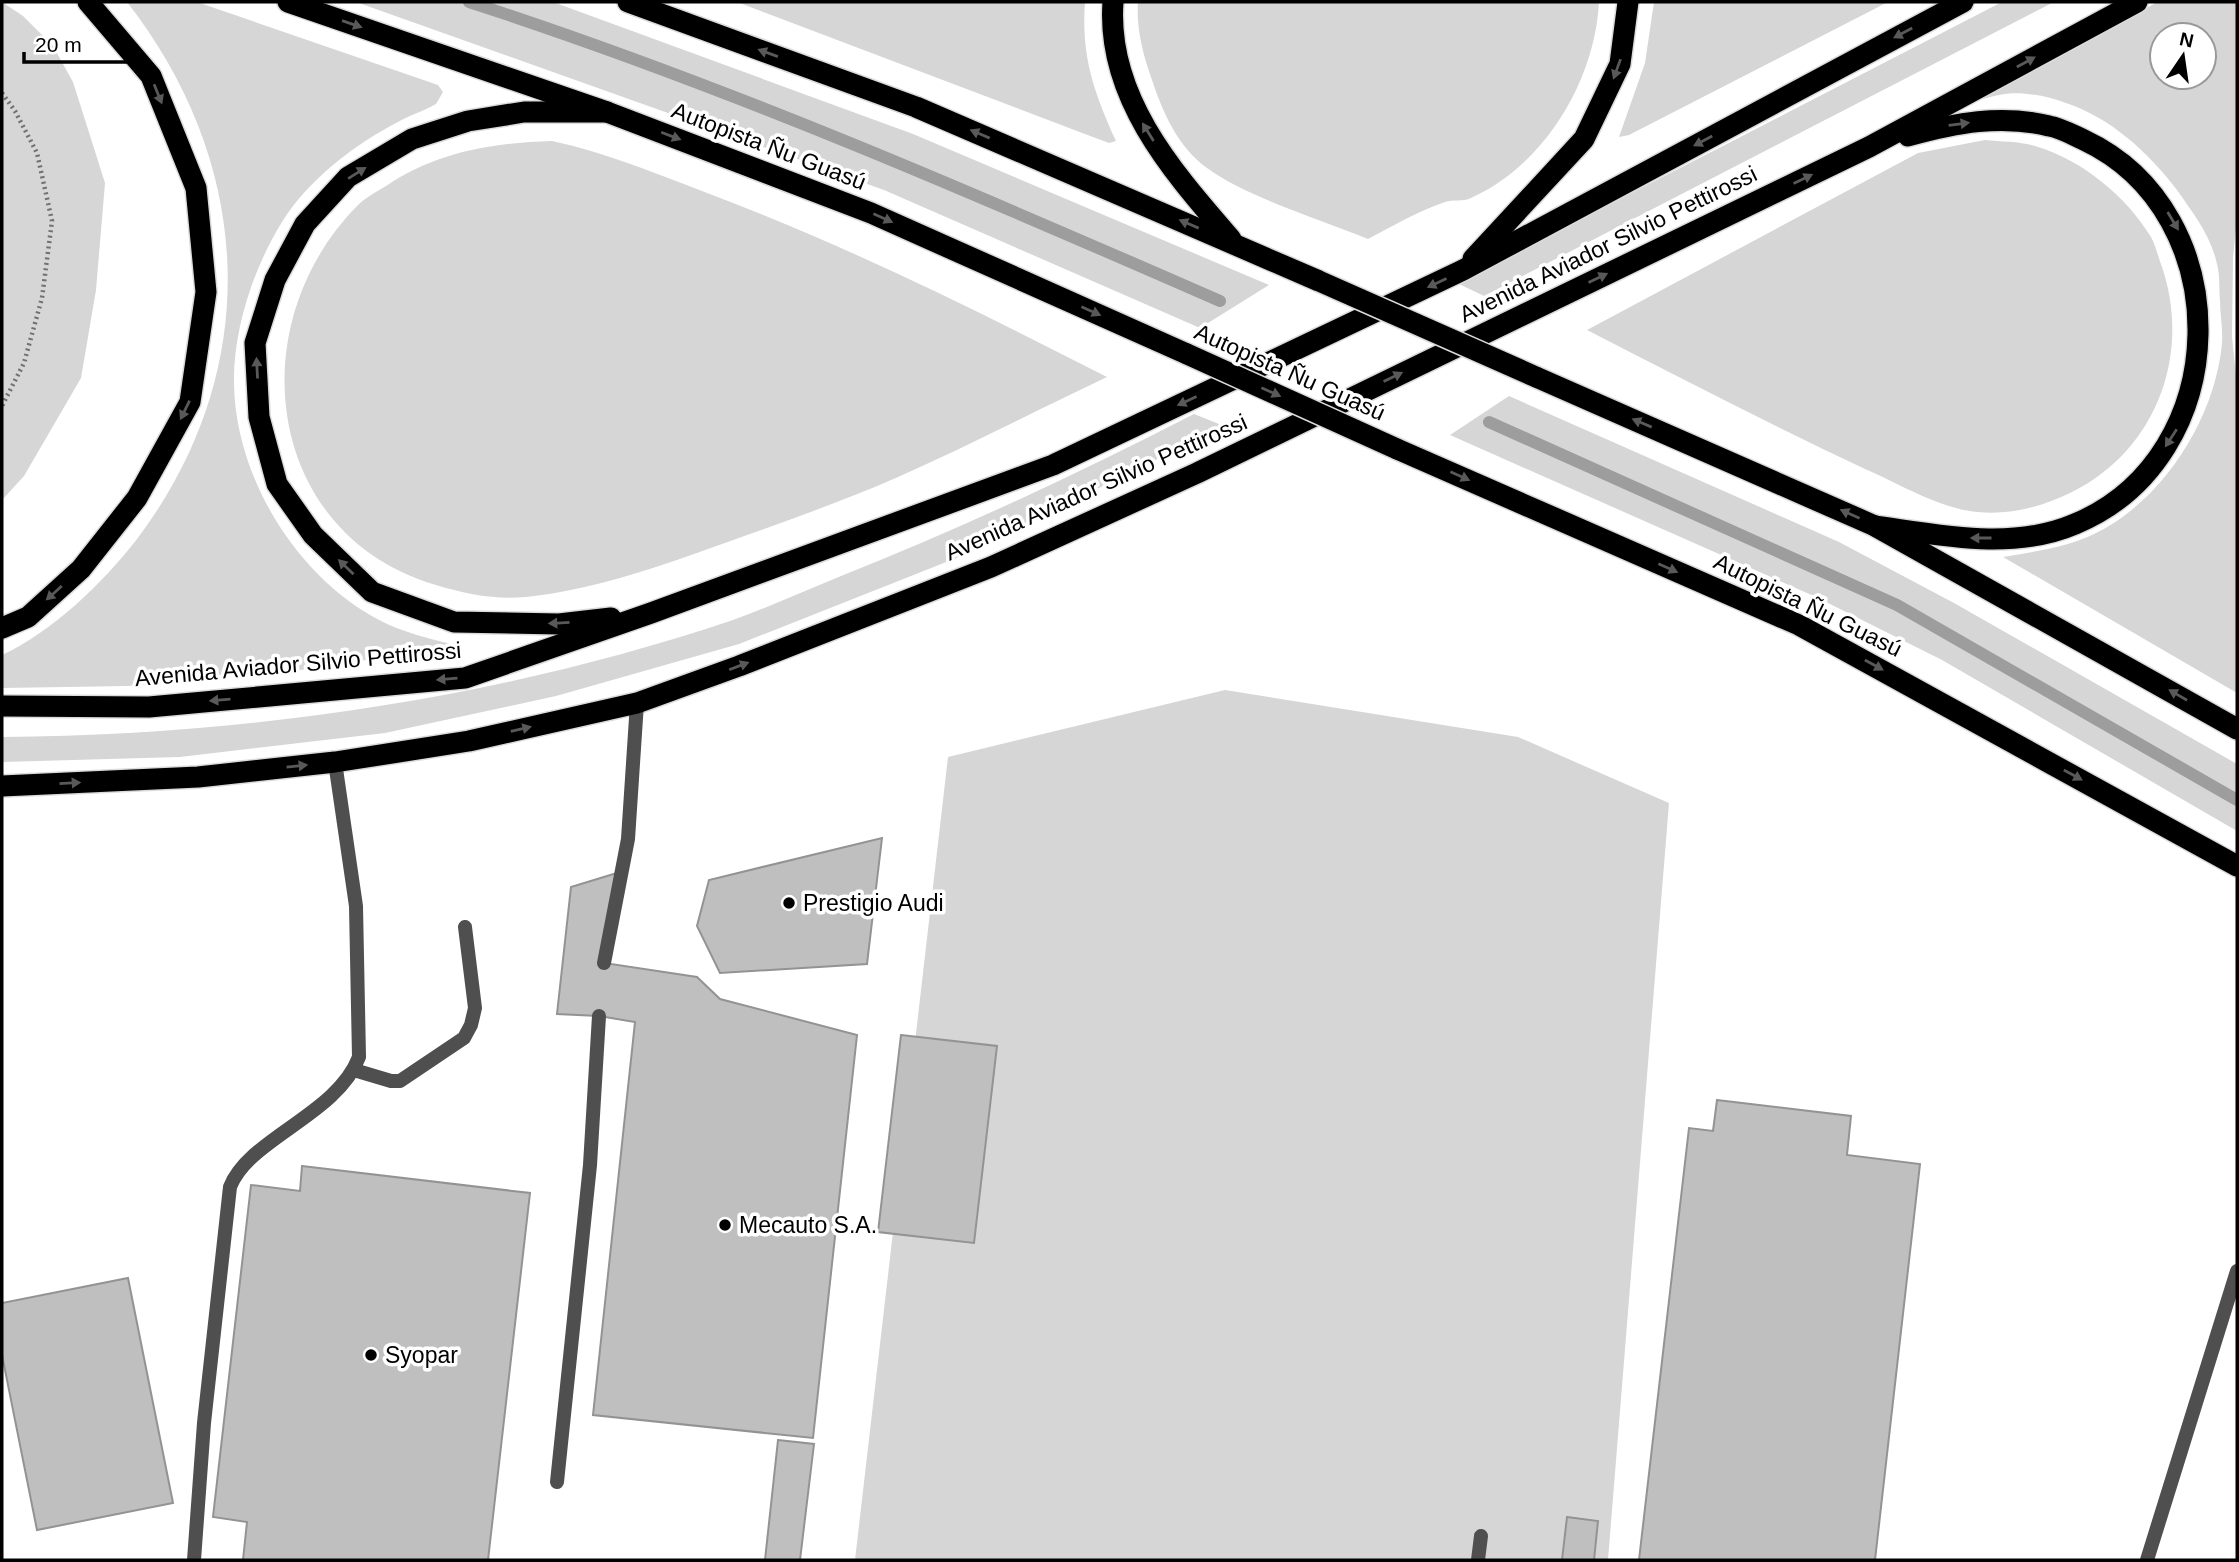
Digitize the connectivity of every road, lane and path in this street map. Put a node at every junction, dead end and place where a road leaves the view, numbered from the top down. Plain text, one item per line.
1 (88, 2) edge
2 (288, 2) edge
3 (628, 2) edge
4 (1113, 2) edge
5 (1628, 2) edge
6 (1963, 2) edge
7 (2137, 2) edge
8 (2, 93) edge
9 (607, 112) junction
10 (1869, 147) junction
11 (1234, 244) junction
12 (1463, 270) junction
13 (2, 406) edge
14 (1875, 526) junction
15 (651, 613) junction
16 (2, 628) edge
17 (637, 703) junction
18 (2, 706) edge
19 (2237, 729) edge
20 (335, 762) junction
21 (2, 786) edge
22 (2237, 866) edge
23 (465, 927) dead end
24 (604, 963) dead end
25 (599, 1016) dead end
26 (354, 1070) junction
27 (2237, 1271) edge
28 (557, 1482) dead end
29 (1482, 1536) dead end
30 (194, 1560) edge
31 (1478, 1560) edge
32 (2147, 1560) edge

1 -> 16 highway
2 -> 9 highway, Autopista Ñu Guasú
11 -> 3 highway
11 -> 4 highway
5 -> 12 highway
6 -> 12 highway, Avenida Aviador Silvio Pettirossi
10 -> 7 highway, Avenida Aviador Silvio Pettirossi
8 - 13 path
15 -> 9 highway
9 -> 22 highway, Autopista Ñu Guasú, bridge
10 -> 14 highway
17 -> 10 highway, Avenida Aviador Silvio Pettirossi
14 -> 11 highway, bridge
12 -> 15 highway, Avenida Aviador Silvio Pettirossi
19 -> 14 highway
15 -> 18 highway, Avenida Aviador Silvio Pettirossi
20 -> 17 highway, Avenida Aviador Silvio Pettirossi
17 - 24 lane
21 -> 20 highway, Avenida Aviador Silvio Pettirossi
20 - 26 lane
23 - 26 lane
25 - 28 lane
26 - 30 lane
27 - 32 lane
29 - 31 lane

